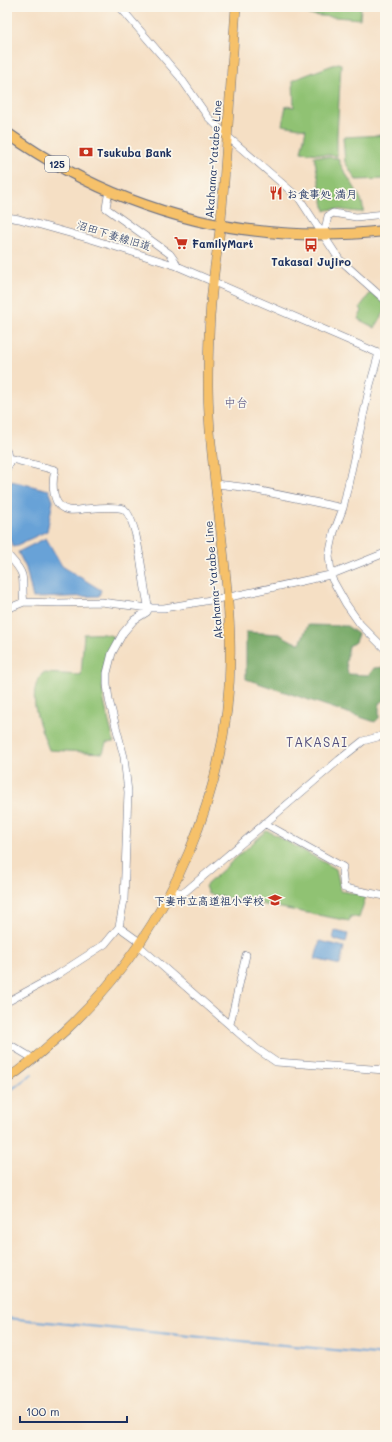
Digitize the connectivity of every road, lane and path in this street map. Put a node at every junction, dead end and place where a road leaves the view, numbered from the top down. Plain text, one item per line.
1 (120, 7) edge
2 (236, 7) edge
3 (7, 133) edge
4 (227, 136) junction
5 (109, 190) junction
6 (385, 214) edge
7 (7, 217) edge
8 (220, 225) junction
9 (385, 230) edge
10 (324, 235) junction
11 (177, 266) junction
12 (213, 281) junction
13 (385, 300) edge
14 (382, 354) edge
15 (8, 455) edge
16 (7, 468) edge
17 (216, 484) junction
18 (343, 508) junction
19 (385, 553) edge
20 (7, 554) edge
21 (330, 576) junction
22 (228, 596) junction
23 (24, 602) junction
24 (149, 608) junction
25 (7, 610) edge
26 (385, 649) edge
27 (385, 735) edge
28 (264, 823) junction
29 (171, 890) junction
30 (385, 896) edge
31 (119, 927) junction
32 (138, 945) junction
33 (246, 955) dead end
34 (7, 1002) edge
35 (230, 1024) junction
36 (7, 1043) edge
37 (34, 1059) junction
38 (385, 1070) edge
39 (7, 1079) edge

1 - 4 street
2 - 4 main road, Akahama-Yatabe Line
3 - 5 highway, 125
4 - 8 main road, Akahama-Yatabe Line
4 - 10 street
5 - 8 highway, 125
5 - 11 street
6 - 10 street
7 - 11 street, 沼田下妻線旧道
8 - 10 highway, 125
8 - 12 main road, Akahama-Yatabe Line
9 - 10 highway, 125
10 - 13 street
11 - 12 street, 沼田下妻線旧道
12 - 14 street, 沼田下妻線旧道
12 - 17 main road, Akahama-Yatabe Line
14 - 18 street
15 - 16 street
15 - 24 street
17 - 18 street
17 - 22 main road, Akahama-Yatabe Line
18 - 21 street
19 - 21 street
20 - 23 street
21 - 22 street
21 - 26 street
22 - 24 street
22 - 29 main road, Akahama-Yatabe Line
23 - 24 street
23 - 25 street
24 - 31 street
27 - 28 street
28 - 29 street
28 - 30 street
29 - 32 main road, Akahama-Yatabe Line
31 - 32 street
31 - 34 street
32 - 35 street
32 - 37 main road, Akahama-Yatabe Line
33 - 35 street
35 - 38 street
36 - 37 street
37 - 39 main road, Akahama-Yatabe Line

